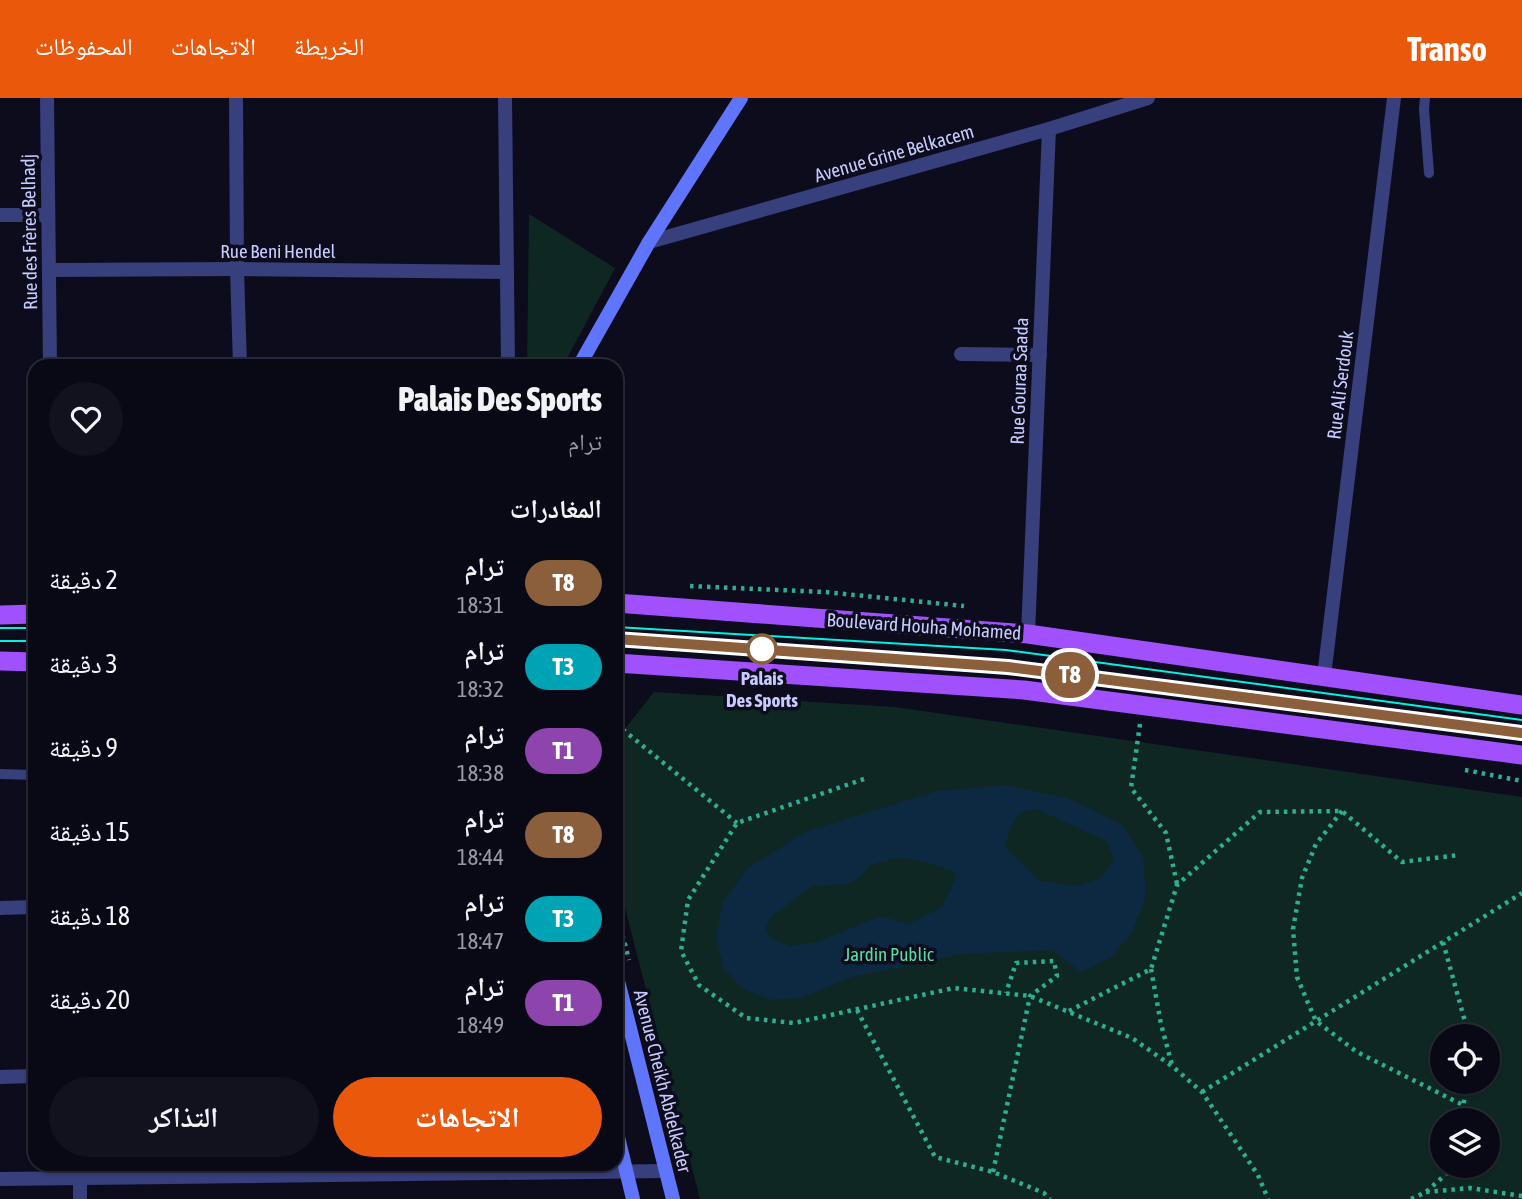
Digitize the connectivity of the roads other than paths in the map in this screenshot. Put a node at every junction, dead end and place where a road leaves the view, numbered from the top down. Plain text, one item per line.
1 (47, 98) edge
2 (236, 98) edge
3 (505, 98) edge
4 (741, 98) edge
5 (1148, 98) edge
6 (1394, 98) edge
7 (1425, 98) edge
8 (1049, 129) junction
9 (1429, 173) dead end
10 (0, 215) edge
11 (47, 215) junction
12 (649, 242) junction
13 (237, 269) junction
14 (49, 270) junction
15 (507, 272) junction
16 (961, 354) dead end
17 (1040, 355) junction
18 (50, 359) edge
19 (240, 359) edge
20 (508, 359) edge
21 (583, 359) edge
22 (623, 604) edge
23 (28, 614) edge
24 (0, 615) edge
25 (1028, 634) junction
26 (0, 662) edge
27 (28, 662) edge
28 (623, 663) edge
29 (1324, 676) junction
30 (1522, 705) edge
31 (1522, 755) edge
32 (0, 774) edge
33 (28, 775) edge
34 (0, 908) edge
35 (28, 908) edge
36 (623, 1001) edge
37 (28, 1076) edge
38 (0, 1077) edge
39 (623, 1156) edge
40 (627, 1171) junction
41 (665, 1171) junction
42 (80, 1178) junction
43 (0, 1179) edge
44 (80, 1199) edge
45 (634, 1199) edge
46 (673, 1199) edge

1 - 11 street, Rue des Frères Belhadj
2 - 13 street
3 - 15 street
4 - 12 main road
5 - 8 street, Avenue Grine Belkacem
6 - 29 street, Rue Ali Serdouk
7 - 9 lane
8 - 12 street, Avenue Grine Belkacem
8 - 17 street, Rue Gouraa Saada
10 - 11 street
11 - 14 street, Rue des Frères Belhadj
12 - 21 main road
13 - 14 street, Rue Beni Hendel
13 - 15 street, Rue Beni Hendel
13 - 19 street
14 - 18 street, Rue des Frères Belhadj
15 - 20 street
16 - 17 street
17 - 25 street, Rue Gouraa Saada
22 - 25 main road, Boulevard Houha Mohamed
23 - 24 main road
25 - 29 main road, Boulevard Houha Mohamed
26 - 27 main road
28 - 31 main road
29 - 30 main road, Boulevard Houha Mohamed
32 - 33 lane
34 - 35 street
36 - 41 main road, Avenue Cheikh Abdelkader
37 - 38 street
39 - 40 main road
40 - 41 street
40 - 42 street
40 - 45 main road
41 - 46 main road, Avenue Cheikh Abdelkader
42 - 43 street
42 - 44 street

